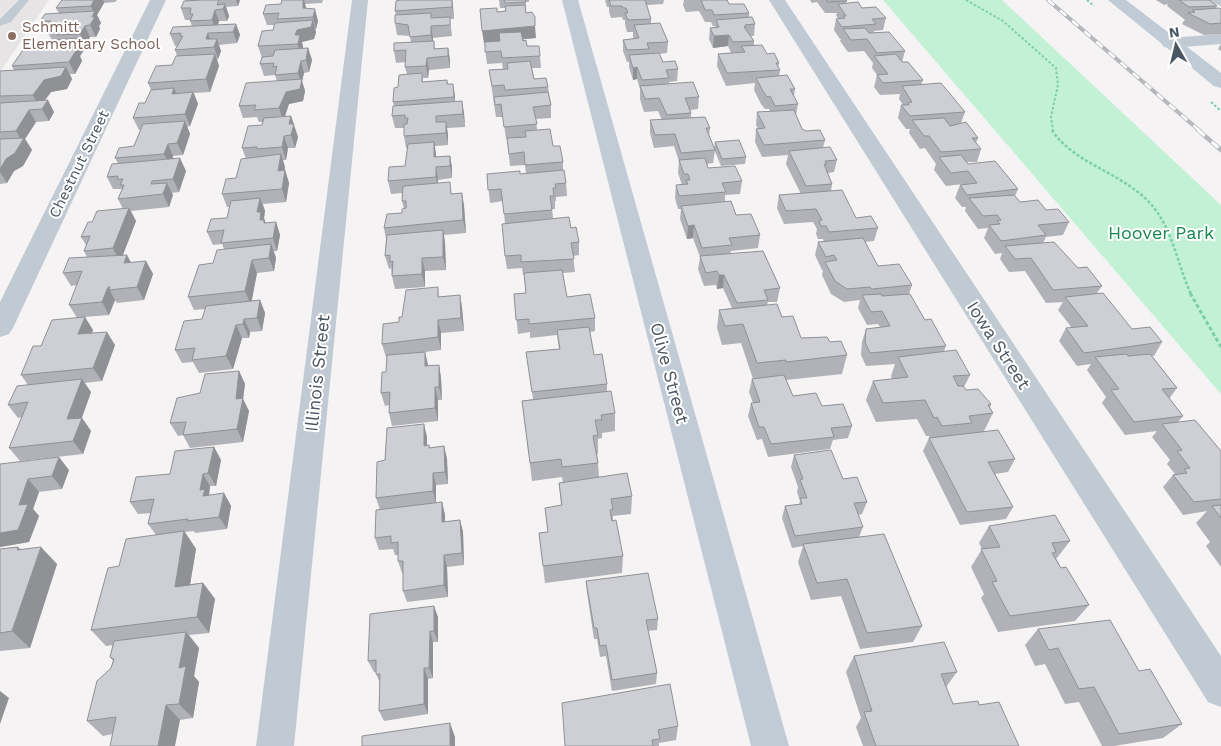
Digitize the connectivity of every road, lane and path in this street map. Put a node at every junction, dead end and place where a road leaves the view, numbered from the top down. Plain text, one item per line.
1 (24, 0) edge
2 (158, 0) edge
3 (360, 0) edge
4 (570, 0) edge
5 (777, 0) edge
6 (966, 0) edge
7 (1116, 0) edge
8 (0, 23) edge
9 (1221, 39) edge
10 (1170, 43) junction
11 (1221, 82) edge
12 (0, 328) edge
13 (1221, 347) edge
14 (1221, 689) edge
15 (275, 746) edge
16 (770, 746) edge

1 - 8 lane
2 - 12 street, Chestnut Street
3 - 15 street, Illinois Street
4 - 16 street, Olive Street
5 - 14 street, Iowa Street
6 - 13 path
7 - 10 street
9 - 10 street
10 - 11 street

